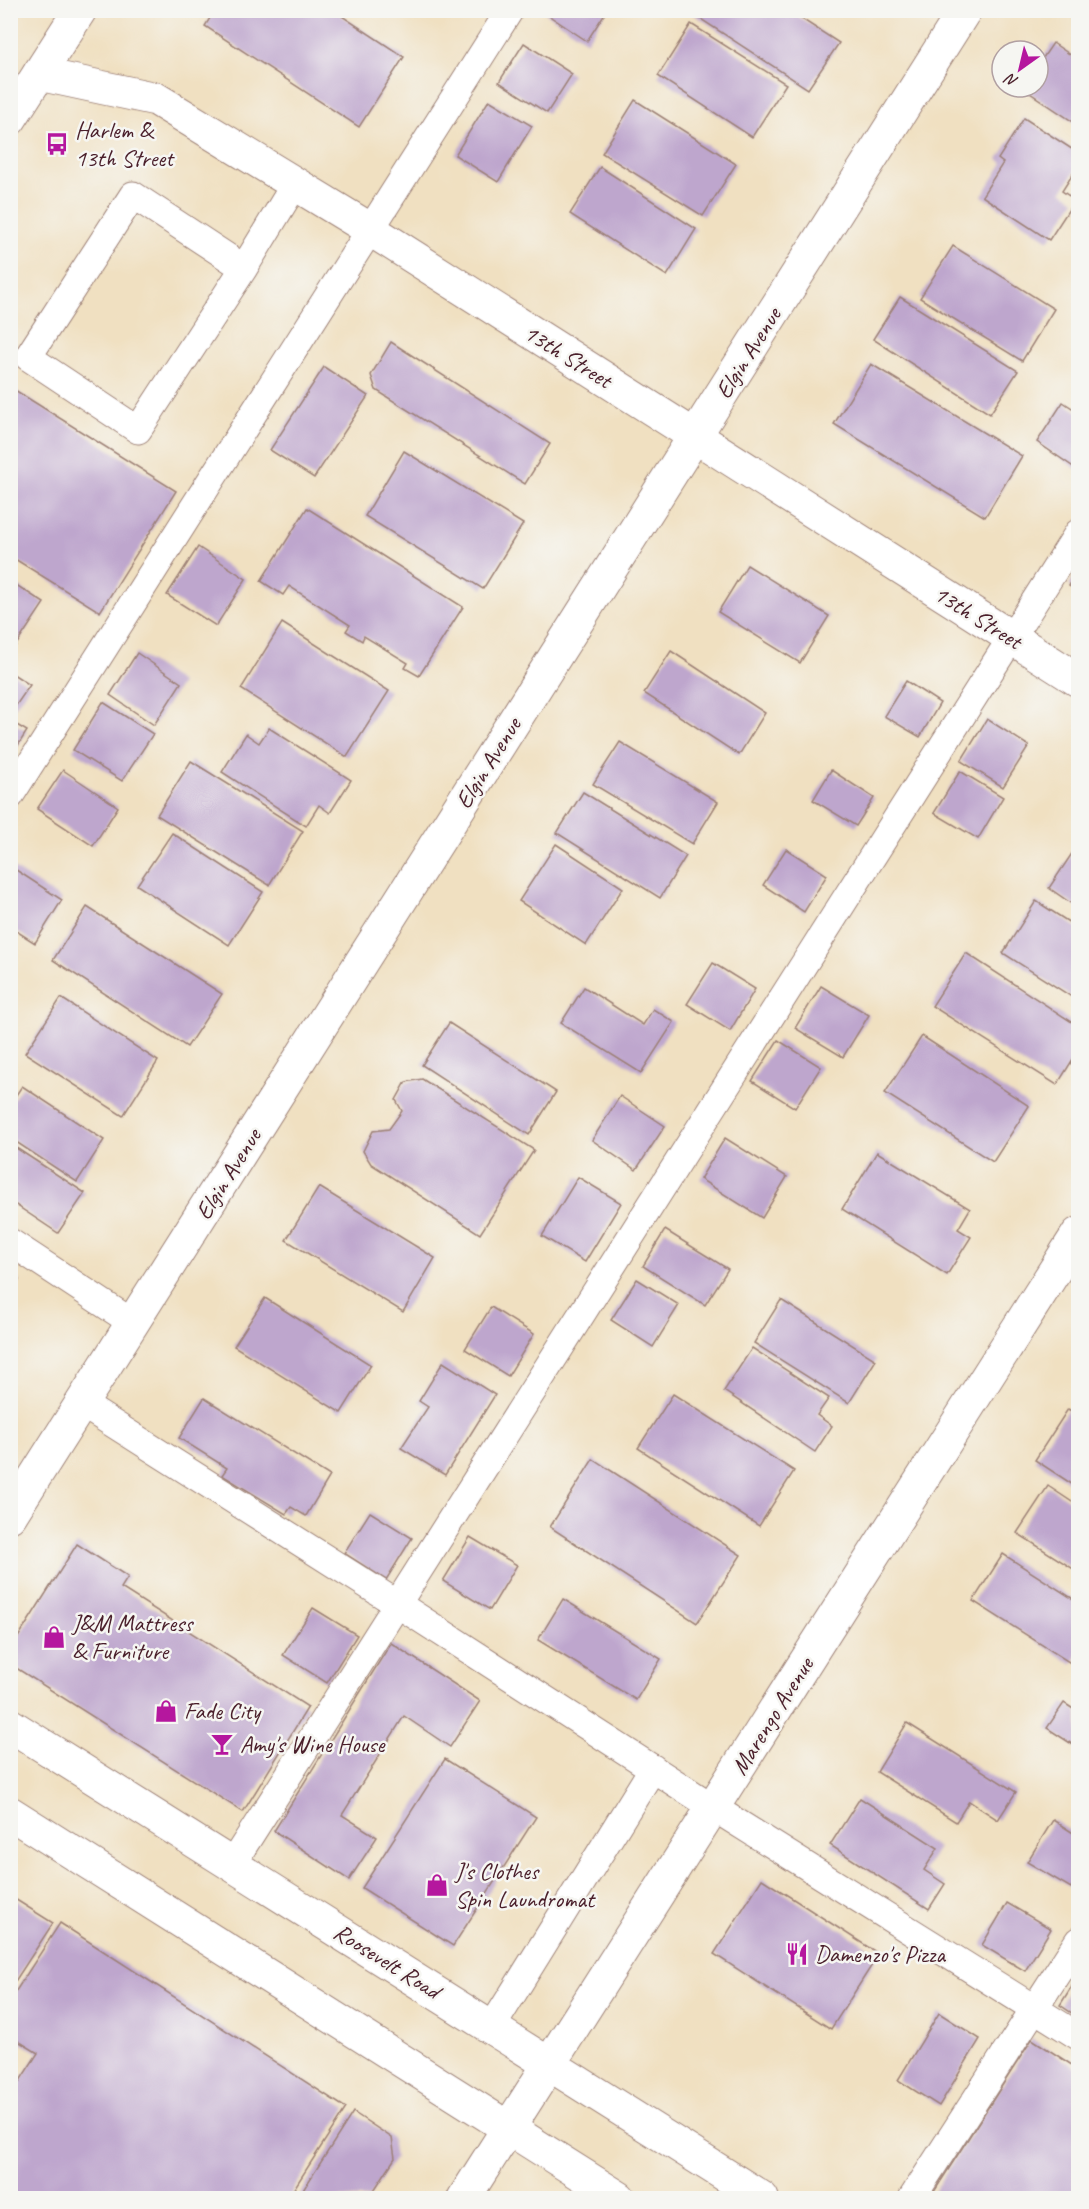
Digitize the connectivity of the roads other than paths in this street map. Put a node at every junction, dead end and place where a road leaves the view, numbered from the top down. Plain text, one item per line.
1 (510, 10) edge
2 (965, 10) edge
3 (75, 12) edge
4 (39, 74) junction
5 (10, 119) edge
6 (295, 184) junction
7 (370, 230) junction
8 (244, 268) junction
9 (695, 437) junction
10 (1078, 533) edge
11 (1012, 638) junction
12 (1078, 680) edge
13 (10, 796) edge
14 (1078, 1234) edge
15 (10, 1242) edge
16 (133, 1323) junction
17 (82, 1404) junction
18 (10, 1516) edge
19 (399, 1605) junction
20 (10, 1725) edge
21 (652, 1768) junction
22 (714, 1808) junction
23 (10, 1813) edge
24 (232, 1864) junction
25 (1078, 1941) edge
26 (1035, 2009) junction
27 (492, 2027) junction
28 (1078, 2036) edge
29 (550, 2064) junction
30 (509, 2129) junction
31 (464, 2199) edge
32 (619, 2199) edge
33 (762, 2199) edge
34 (912, 2199) edge

1 - 7 lane
2 - 9 street, Elgin Avenue
3 - 4 street
4 - 5 street
4 - 6 street, 13th Street
6 - 7 street, 13th Street
6 - 8 lane
7 - 9 street, 13th Street
7 - 13 lane
8 - 8 lane
9 - 11 street, 13th Street
9 - 16 street, Elgin Avenue
10 - 11 lane
11 - 12 street, 13th Street
11 - 19 lane
14 - 22 street, Marengo Avenue
15 - 16 lane
16 - 17 street, Elgin Avenue
17 - 18 street, Elgin Avenue
17 - 19 lane
19 - 21 lane
19 - 24 lane
20 - 24 street, Roosevelt Road
21 - 22 lane
21 - 27 lane
22 - 26 lane
22 - 29 street, Marengo Avenue
23 - 30 street
24 - 27 street, Roosevelt Road
25 - 26 lane
26 - 28 lane
26 - 34 lane
27 - 29 street, Roosevelt Road
29 - 30 street, Marengo Avenue
29 - 33 street, Roosevelt Road
30 - 31 street, Marengo Avenue
30 - 32 street

